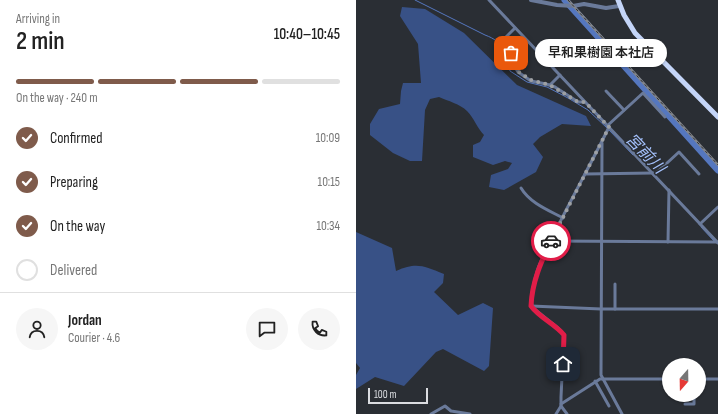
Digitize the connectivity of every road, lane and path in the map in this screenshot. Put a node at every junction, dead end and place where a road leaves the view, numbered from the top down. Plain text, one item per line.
1 (489, 0) edge
2 (531, 0) edge
3 (576, 0) edge
4 (618, 0) edge
5 (580, 4) junction
6 (619, 6) junction
7 (516, 28) junction
8 (560, 75) junction
9 (550, 85) junction
10 (606, 91) dead end
11 (585, 102) junction
12 (624, 110) junction
13 (665, 117) dead end
14 (718, 117) edge
15 (608, 126) junction
16 (602, 141) junction
17 (585, 174) junction
18 (602, 174) junction
19 (653, 174) junction
20 (699, 174) dead end
21 (521, 188) dead end
22 (669, 190) junction
23 (718, 206) edge
24 (563, 218) junction
25 (700, 224) junction
26 (551, 241) junction
27 (602, 241) junction
28 (668, 242) junction
29 (718, 242) edge
30 (615, 284) dead end
31 (531, 306) junction
32 (601, 309) junction
33 (615, 309) junction
34 (718, 309) edge
35 (603, 378) junction
36 (662, 379) edge
37 (706, 379) edge
38 (718, 379) edge
39 (596, 381) junction
40 (694, 402) edge
41 (685, 404) dead end
42 (561, 405) junction
43 (609, 406) dead end
44 (431, 414) edge
45 (470, 414) edge
46 (556, 414) edge
47 (567, 414) edge
48 (622, 414) edge

1 - 7 street
2 - 5 street
3 - 5 street
4 - 6 highway
5 - 6 street
6 - 14 highway
7 - 8 street
7 - 9 street
8 - 9 street
8 - 11 street
9 - 11 street
10 - 12 street
11 - 15 street
12 - 13 street
12 - 15 street
15 - 16 street
15 - 19 street
16 - 17 street
16 - 18 street
17 - 18 street
17 - 24 street
18 - 19 street
18 - 27 street
19 - 20 street
19 - 22 street
21 - 24 street
22 - 25 street
22 - 28 street
23 - 25 street
24 - 26 street
25 - 29 street
26 - 27 street
26 - 31 street
27 - 28 street
27 - 32 street
28 - 29 street
30 - 33 street
31 - 32 street
31 - 42 street
32 - 33 street
32 - 35 street
33 - 34 street
35 - 36 street
35 - 39 street
35 - 48 street
37 - 38 street
39 - 42 street
39 - 43 street
40 - 41 street
42 - 46 street
42 - 47 street
44 - 45 street

